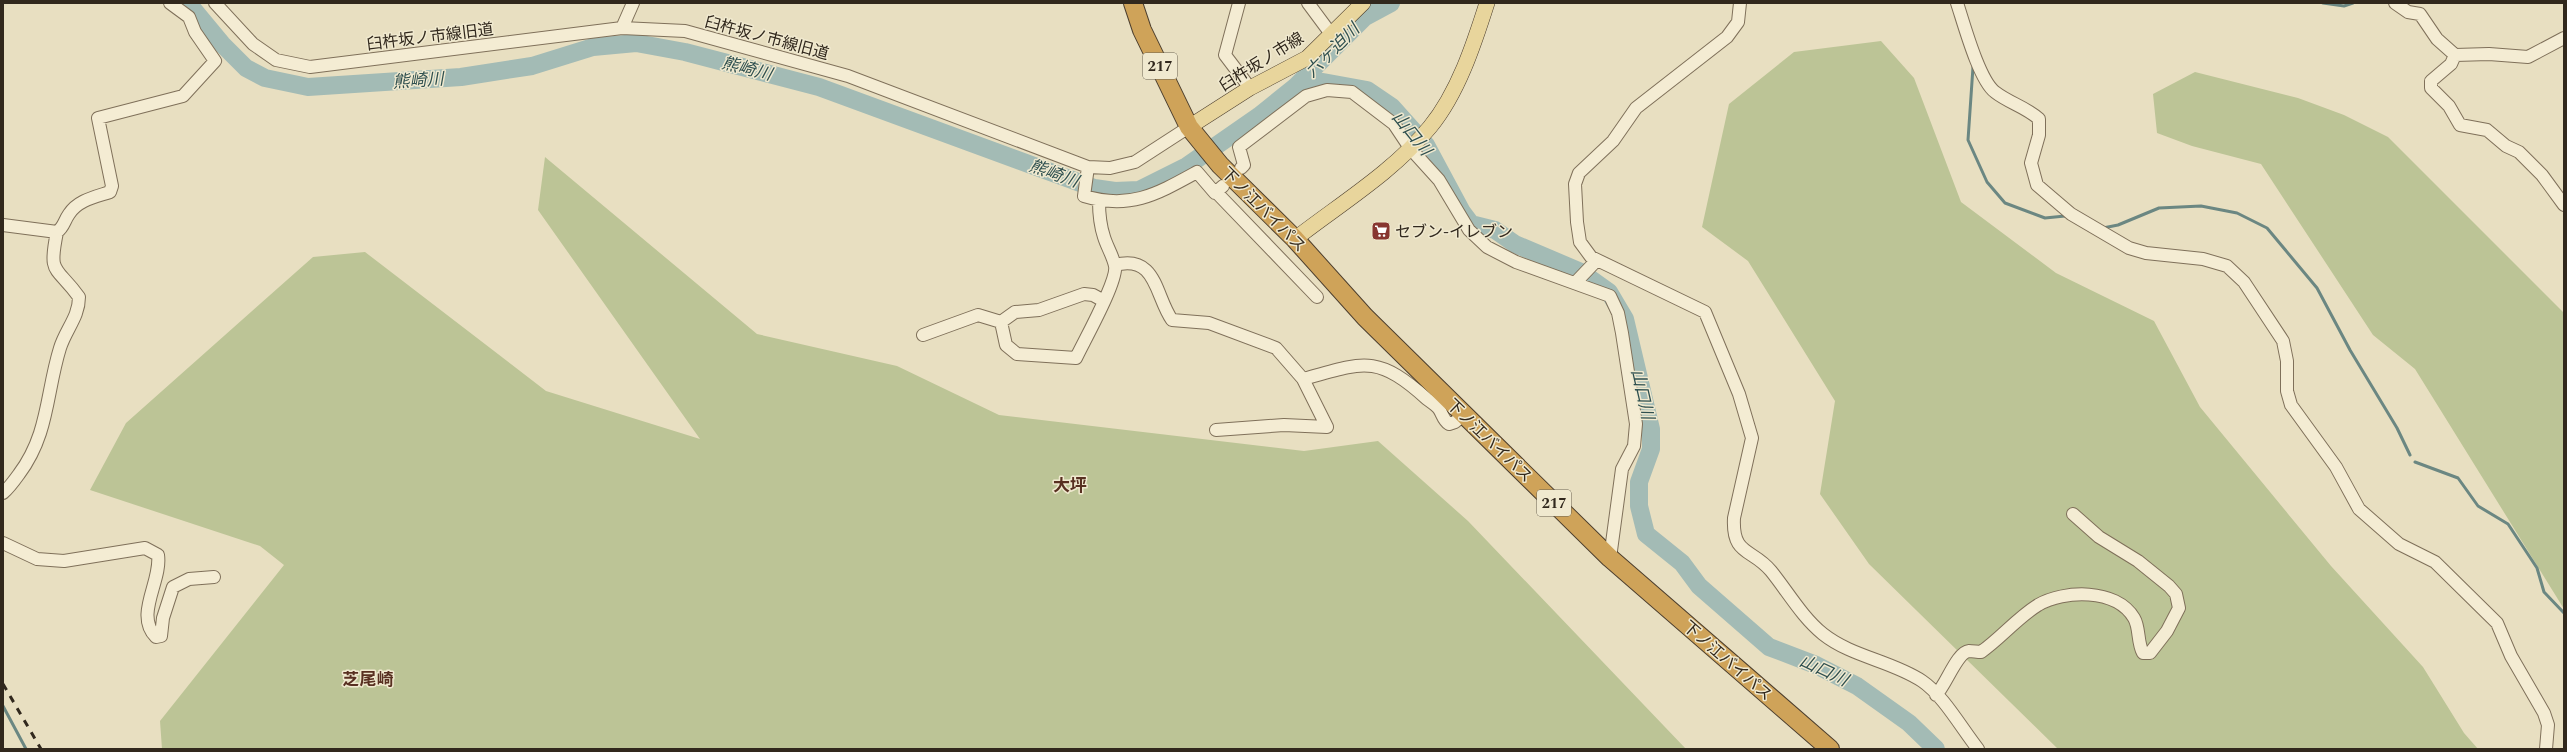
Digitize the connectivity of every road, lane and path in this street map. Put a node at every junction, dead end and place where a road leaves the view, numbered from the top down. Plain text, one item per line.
1 (170, 3) edge
2 (214, 3) edge
3 (633, 3) edge
4 (1133, 3) edge
5 (1239, 3) edge
6 (1308, 3) edge
7 (1363, 3) edge
8 (1487, 3) edge
9 (1740, 3) edge
10 (2395, 3) edge
11 (1957, 4) edge
12 (622, 28) junction
13 (1331, 34) junction
14 (2564, 38) edge
15 (2455, 55) junction
16 (1250, 88) junction
17 (1189, 127) junction
18 (1412, 146) junction
19 (1241, 168) dead end
20 (1088, 169) junction
21 (1099, 201) junction
22 (2564, 205) edge
23 (1265, 209) junction
24 (1250, 225) junction
25 (3, 226) edge
26 (57, 232) junction
27 (1295, 239) junction
28 (1307, 252) junction
29 (1595, 262) junction
30 (1115, 265) junction
31 (1291, 268) junction
32 (1576, 282) junction
33 (1317, 298) dead end
34 (1104, 301) junction
35 (1000, 322) junction
36 (923, 335) dead end
37 (1303, 379) junction
38 (1464, 414) junction
39 (1216, 430) dead end
40 (3, 493) edge
41 (2073, 514) dead end
42 (3, 542) edge
43 (1610, 558) junction
44 (214, 577) dead end
45 (1936, 695) junction
46 (1830, 749) edge
47 (1978, 749) edge
48 (2546, 749) edge

1 - 26 street
2 - 12 street, 臼杵坂ノ市線旧道
3 - 12 street
4 - 17 highway, 217
5 - 16 street
6 - 13 street
7 - 13 main road, 臼杵坂ノ市線
8 - 18 main road
9 - 29 street
10 - 15 street
11 - 48 street
12 - 20 street, 臼杵坂ノ市線旧道
13 - 16 main road, 臼杵坂ノ市線
14 - 15 street
15 - 22 street
16 - 17 main road, 臼杵坂ノ市線
17 - 20 street, 臼杵坂ノ市線旧道
17 - 23 highway, 下ノ江バイパス / 217
18 - 19 street
18 - 27 main road
18 - 32 street
20 - 21 street
21 - 24 street
21 - 30 street
23 - 24 street
23 - 27 highway, 下ノ江バイパス / 217
24 - 31 street
25 - 26 street
26 - 40 street
27 - 28 highway, 下ノ江バイパス / 217
28 - 31 street
28 - 38 highway, 下ノ江バイパス / 217
29 - 32 street
29 - 45 street
30 - 34 street
30 - 37 street
31 - 33 street
32 - 43 street
34 - 35 street
34 - 35 street
35 - 36 street
37 - 38 street
37 - 39 street
38 - 43 highway, 下ノ江バイパス / 217
41 - 45 street
42 - 44 street
43 - 46 highway, 下ノ江バイパス / 217
45 - 47 street

